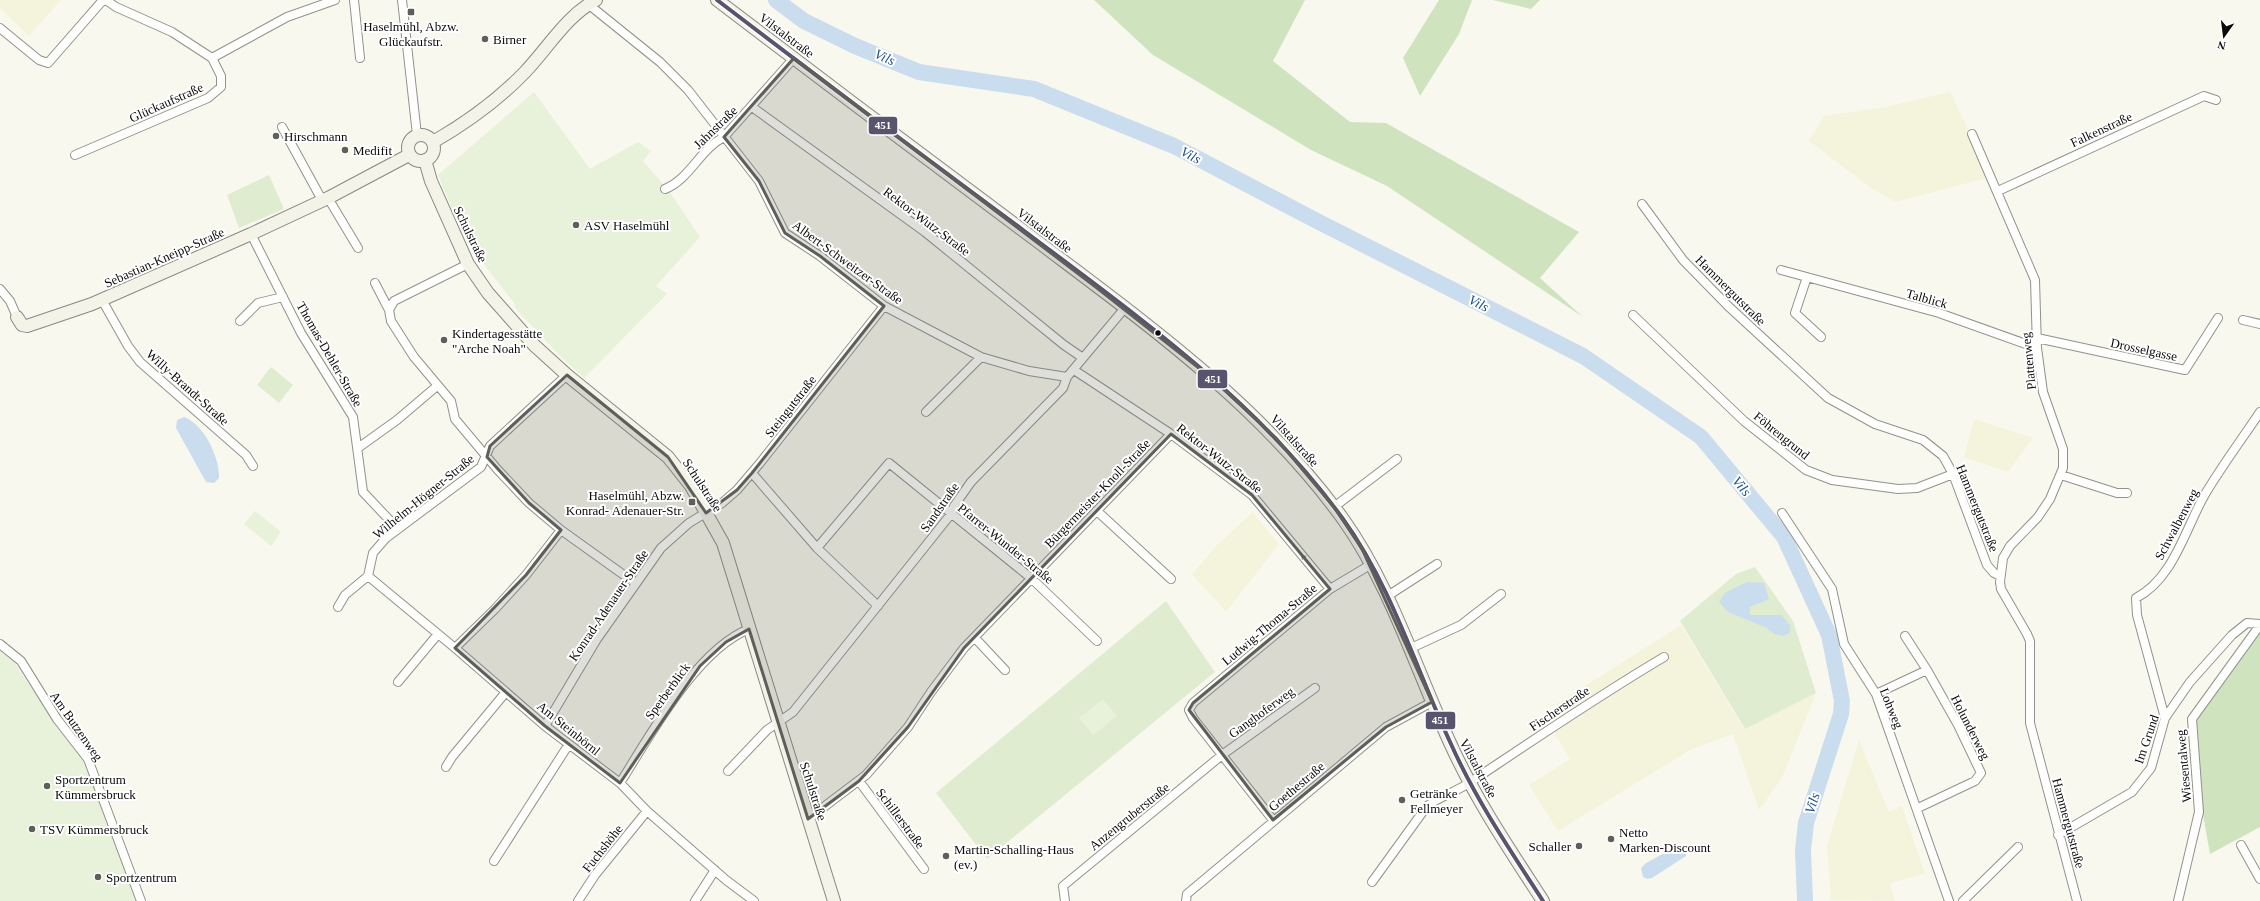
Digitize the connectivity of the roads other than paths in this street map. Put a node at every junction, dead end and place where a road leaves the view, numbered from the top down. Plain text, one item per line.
1 (104, 0) edge
2 (335, 0) edge
3 (354, 0) edge
4 (402, 0) edge
5 (717, 0) edge
6 (592, 2) edge
7 (0, 28) edge
8 (212, 58) junction
9 (360, 58) dead end
10 (794, 58) junction
11 (2216, 100) dead end
12 (752, 107) junction
13 (282, 127) dead end
14 (1972, 134) dead end
15 (418, 135) junction
16 (724, 137) junction
17 (433, 142) junction
18 (75, 154) dead end
19 (409, 155) junction
20 (425, 160) junction
21 (665, 189) dead end
22 (1998, 191) junction
23 (325, 199) junction
24 (1642, 204) dead end
25 (251, 234) junction
26 (358, 248) dead end
27 (468, 264) junction
28 (1781, 270) dead end
29 (1807, 277) junction
30 (375, 283) dead end
31 (0, 289) edge
32 (283, 297) junction
33 (102, 300) junction
34 (884, 306) junction
35 (1124, 309) junction
36 (390, 310) junction
37 (1633, 315) dead end
38 (17, 317) joint
39 (2218, 318) dead end
40 (2243, 320) dead end
41 (240, 321) dead end
42 (2260, 324) edge
43 (1821, 337) dead end
44 (2037, 338) junction
45 (2037, 348) junction
46 (981, 357) junction
47 (1084, 358) junction
48 (1074, 370) junction
49 (567, 375) junction
50 (1067, 377) junction
51 (437, 386) junction
52 (926, 412) dead end
53 (2260, 412) edge
54 (1171, 434) junction
55 (358, 448) junction
56 (487, 457) junction
57 (1397, 459) dead end
58 (253, 466) dead end
59 (752, 473) junction
60 (1953, 474) junction
61 (2061, 475) junction
62 (2128, 493) dead end
63 (1334, 507) junction
64 (1097, 511) junction
65 (706, 513) junction
66 (1782, 513) dead end
67 (951, 514) junction
68 (397, 528) junction
69 (561, 530) junction
70 (817, 548) junction
71 (1437, 564) dead end
72 (1370, 565) junction
73 (368, 576) junction
74 (2000, 576) junction
75 (1031, 578) junction
76 (1171, 580) dead end
77 (635, 583) junction
78 (1330, 589) junction
79 (1501, 594) dead end
80 (1386, 597) junction
81 (878, 606) junction
82 (338, 607) dead end
83 (2260, 624) edge
84 (749, 629) junction
85 (438, 634) junction
86 (1905, 636) dead end
87 (975, 638) junction
88 (1098, 641) dead end
89 (0, 644) edge
90 (455, 648) junction
91 (1409, 649) junction
92 (1664, 657) dead end
93 (1005, 670) dead end
94 (1927, 670) junction
95 (398, 682) dead end
96 (1315, 688) dead end
97 (506, 692) junction
98 (1876, 694) junction
99 (1432, 702) junction
100 (2165, 718) junction
101 (777, 724) junction
102 (545, 726) junction
103 (569, 744) junction
104 (1222, 755) junction
105 (446, 767) dead end
106 (728, 771) dead end
107 (859, 782) junction
108 (620, 783) junction
109 (1470, 783) junction
110 (1918, 808) junction
111 (647, 811) junction
112 (808, 820) junction
113 (1273, 820) junction
114 (2058, 835) junction
115 (2241, 845) dead end
116 (2018, 847) dead end
117 (494, 861) dead end
118 (924, 869) dead end
119 (715, 870) junction
120 (2260, 879) edge
121 (1372, 882) dead end
122 (142, 901) edge
123 (578, 901) edge
124 (695, 901) edge
125 (754, 901) edge
126 (834, 901) edge
127 (1065, 901) edge
128 (1186, 901) edge
129 (1543, 901) edge
130 (1949, 901) edge
131 (1963, 901) edge
132 (2077, 901) edge
133 (2178, 901) edge

1 - 7 street
1 - 8 street
2 - 8 street
3 - 9 street
4 - 15 street
5 - 10 street, Vilstalstraße
6 - 16 street, Albert-Schweitzer-Straße
6 - 17 street
8 - 18 street, Glückaufstraße
10 - 12 street, Jahnstraße
10 - 35 street, Vilstalstraße
11 - 22 street, Falkenstraße
12 - 16 street, Jahnstraße
12 - 47 street, Rektor-Wutz-Straße
13 - 23 street
14 - 22 street, Plattenweg
15 - 17 street
15 - 19 street
16 - 21 street, Jahnstraße
16 - 34 street, Albert-Schweitzer-Straße
17 - 20 street
19 - 20 street
19 - 23 street, Sebastian-Kneipp-Straße
20 - 27 street, Schulstraße
22 - 44 street, Plattenweg
23 - 25 street, Sebastian-Kneipp-Straße
23 - 26 street
24 - 60 street, Hammergutstraße
25 - 32 street, Thomas-Dehler-Straße
25 - 33 street, Sebastian-Kneipp-Straße
27 - 36 street
27 - 49 street, Schulstraße
28 - 29 street, Talblick
29 - 43 street
29 - 45 street, Talblick
30 - 36 street
31 - 38 street
32 - 41 street
32 - 55 street, Thomas-Dehler-Straße
33 - 38 street, Sebastian-Kneipp-Straße
33 - 58 street, Willy-Brandt-Straße
34 - 46 street, Albert-Schweitzer-Straße
34 - 59 street, Steingutstraße
35 - 47 street, Sandstraße
35 - 63 street, Vilstalstraße
36 - 51 street
37 - 60 street, Föhrengrund
39 - 44 street, Drosselgasse
40 - 42 street
44 - 45 street, Plattenweg
45 - 61 street, Plattenweg
46 - 50 street, Albert-Schweitzer-Straße
46 - 52 street
47 - 48 street, Sandstraße
48 - 50 street, Sandstraße
48 - 54 street, Rektor-Wutz-Straße
49 - 56 street, Wilhelm-Högner-Straße
49 - 65 street, Schulstraße
50 - 67 street, Sandstraße
51 - 55 street
51 - 56 street
53 - 100 street, Schwalbenweg
54 - 64 street, Bürgermeister-Knoll-Straße
78 -> 54 street, Rektor-Wutz-Straße
55 - 68 street, Thomas-Dehler-Straße
56 - 68 street, Wilhelm-Högner-Straße
56 - 69 street
57 - 63 street
59 - 65 street, Steingutstraße
59 - 70 street
60 - 74 street, Hammergutstraße
61 - 62 street
61 - 74 street, Plattenweg
63 - 72 street, Vilstalstraße
64 - 75 street, Bürgermeister-Knoll-Straße
64 - 76 street
65 - 77 street, Konrad-Adenauer-Straße
65 - 84 street, Schulstraße
66 - 98 street, Lohweg
67 - 70 street, Pfarrer-Wunder-Straße
67 - 75 street, Pfarrer-Wunder-Straße
67 - 81 street, Sandstraße
68 - 73 street, Wilhelm-Högner-Straße
69 - 77 street
69 - 90 street
70 - 81 street
71 - 80 street
72 - 78 street, Ludwig-Thoma-Straße
72 - 80 street, Vilstalstraße
73 - 82 street
73 - 85 street, Am Steinbörnl
74 - 114 street, Hammergutstraße
75 - 87 street, Bürgermeister-Knoll-Straße
75 - 88 street, Pfarrer-Wunder-Straße
77 - 102 street, Konrad-Adenauer-Straße
78 - 104 street, Ludwig-Thoma-Straße
79 - 91 street
80 - 91 street, Vilstalstraße
81 - 101 street, Sandstraße
83 - 100 street, Im Grund
83 - 133 street, Wiesentalweg
84 - 101 street, Schulstraße
84 - 108 street, Sperberblick
85 - 90 street, Am Steinbörnl
85 - 95 street
86 - 94 street, Holunderweg
87 - 93 street
87 - 107 street, Bürgermeister-Knoll-Straße
89 - 122 street, Am Butzenweg
90 - 97 street, Am Steinbörnl
91 - 99 street, Vilstalstraße
92 - 109 street, Fischerstraße
94 - 98 street
94 - 110 street, Holunderweg
96 - 104 street, Ganghoferweg
97 - 102 street, Am Steinbörnl
97 - 105 street
98 - 110 street, Lohweg
99 - 109 street, Vilstalstraße
99 - 113 street, Goethestraße
100 - 114 street, Im Grund
101 - 106 street, Sandstraße
101 - 112 street, Schulstraße
102 - 103 street, Am Steinbörnl
103 - 108 street, Am Steinbörnl
103 - 117 street
104 - 113 street
104 - 127 street, Anzengruberstraße
107 - 112 street, Bürgermeister-Knoll-Straße
107 - 118 street, Schillerstraße
108 - 111 street, Am Steinbörnl
109 - 121 street, Fischerstraße
109 - 129 street, Vilstalstraße
110 - 130 street, Lohweg
111 - 119 street, Am Steinbörnl
111 - 123 street, Fuchshöhe
112 - 126 street, Schulstraße
113 - 128 street, Goethestraße
114 - 132 street, Hammergutstraße
115 - 120 street
116 - 131 street
119 - 124 street
119 - 125 street, Am Steinbörnl

